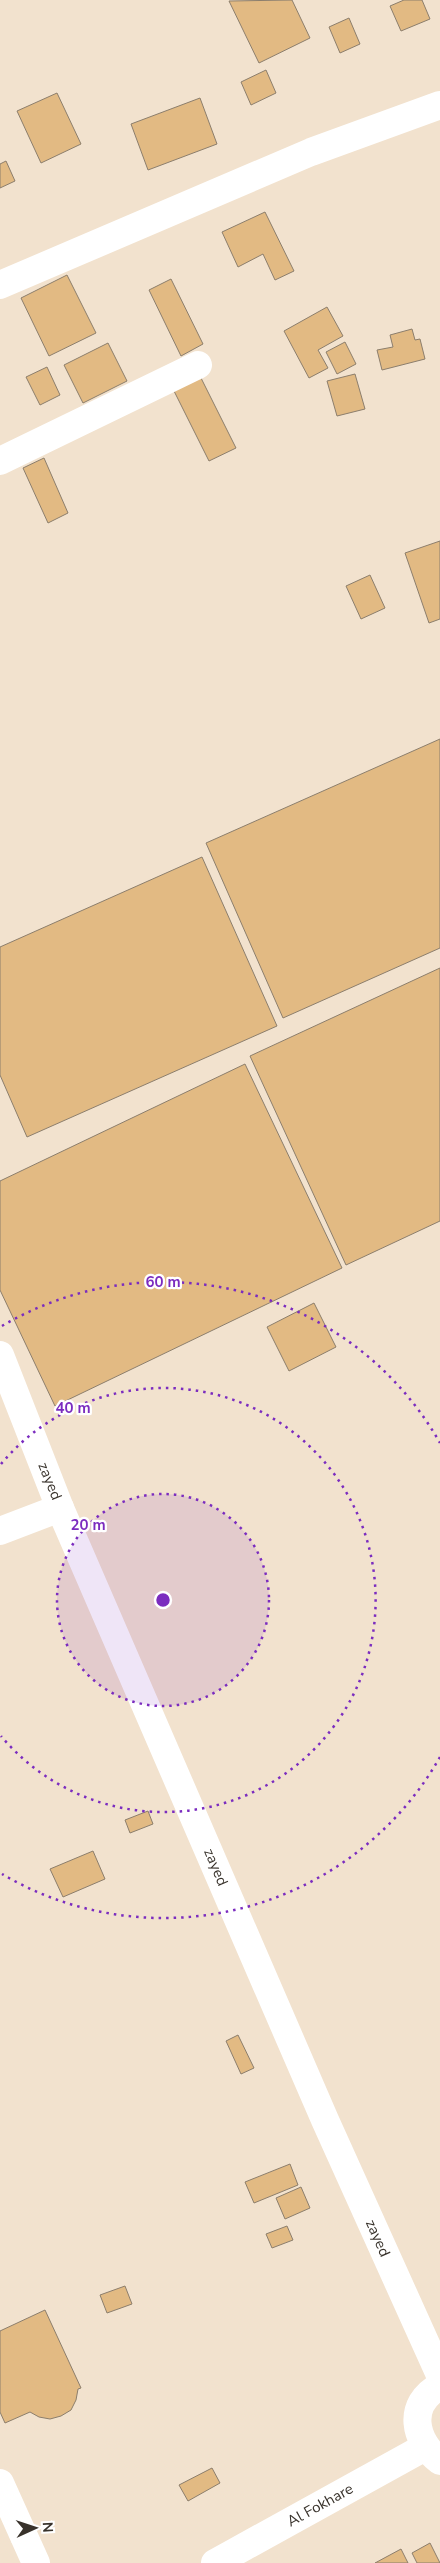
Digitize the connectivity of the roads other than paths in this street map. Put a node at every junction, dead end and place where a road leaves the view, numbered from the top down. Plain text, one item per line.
1 (440, 105) edge
2 (0, 285) edge
3 (198, 365) dead end
4 (0, 461) edge
5 (0, 1355) edge
6 (60, 1508) junction
7 (0, 1531) edge
8 (440, 2375) edge
9 (440, 2386) edge
10 (433, 2454) edge
11 (0, 2483) edge
12 (36, 2563) edge
13 (216, 2563) edge

1 - 2 street
3 - 4 street
5 - 6 street, zayed
6 - 7 street
6 - 8 street, zayed
9 - 10 street
10 - 13 street, Al Fokhare
11 - 12 street

